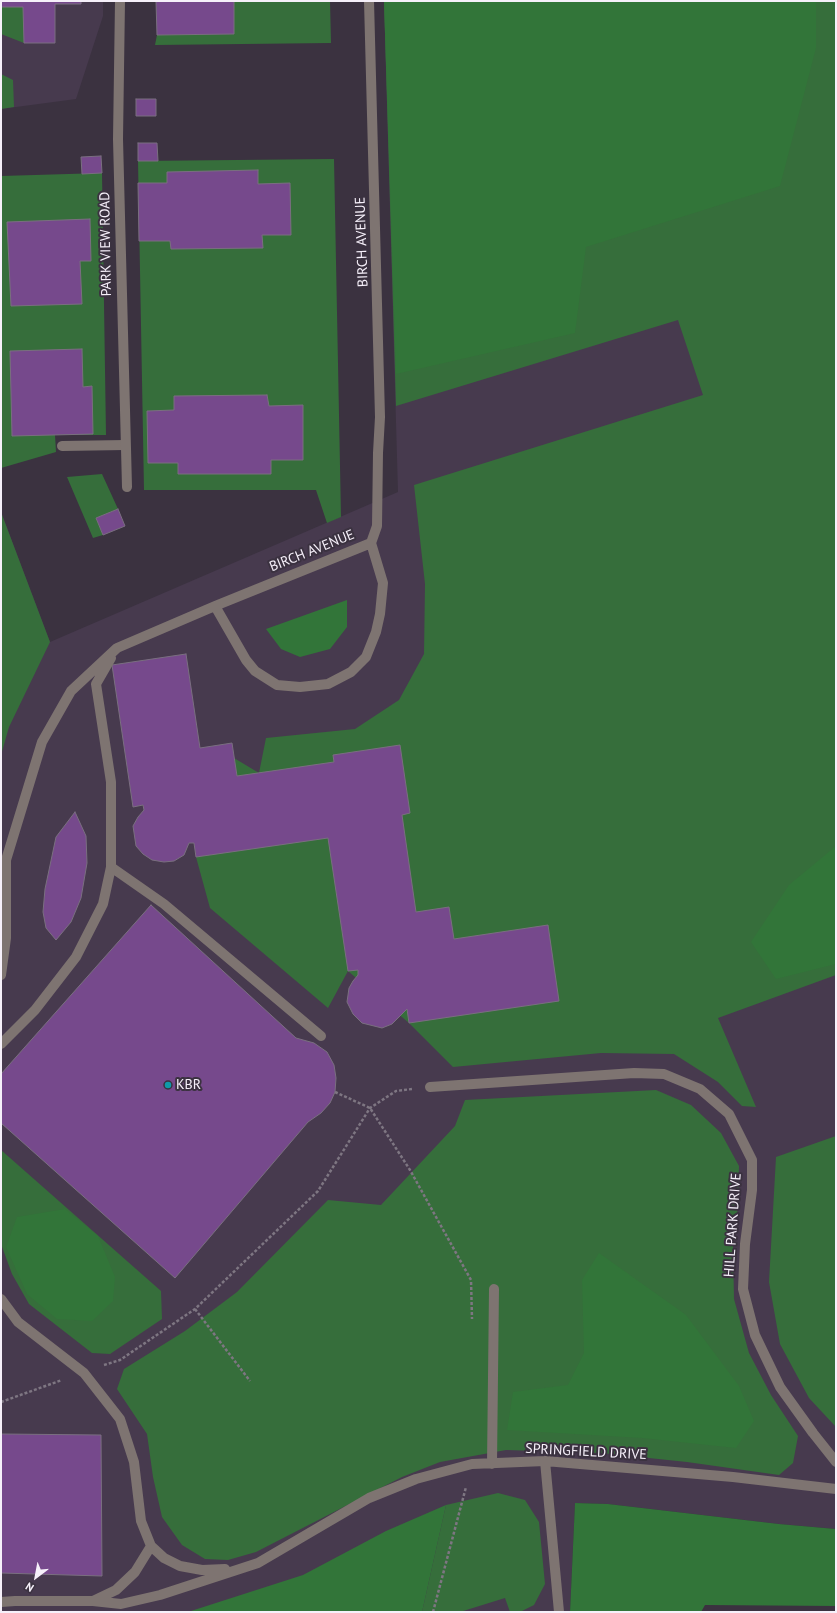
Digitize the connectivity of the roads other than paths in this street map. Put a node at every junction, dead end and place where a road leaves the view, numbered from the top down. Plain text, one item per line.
1 (120, 1) edge
2 (369, 1) edge
3 (125, 445) junction
4 (62, 446) dead end
5 (127, 487) dead end
6 (370, 543) junction
7 (215, 606) junction
8 (117, 648) junction
9 (111, 867) junction
10 (1, 975) edge
11 (321, 1036) dead end
12 (1, 1044) edge
13 (430, 1087) road end
14 (494, 1290) dead end
15 (1, 1299) edge
16 (545, 1461) junction
17 (836, 1462) edge
18 (492, 1464) junction
19 (836, 1489) edge
20 (151, 1546) junction
21 (237, 1569) junction
22 (1, 1602) edge
23 (93, 1602) junction
24 (559, 1612) edge

1 - 3 street, PARK VIEW ROAD
2 - 6 street, BIRCH AVENUE
3 - 4 street
3 - 5 street, PARK VIEW ROAD
6 - 7 street, BIRCH AVENUE
6 - 7 street
7 - 8 street, BIRCH AVENUE
8 - 9 street
8 - 10 street, BIRCH AVENUE
9 - 11 street
9 - 12 street
13 - 17 street, HILL PARK DRIVE
14 - 18 street
15 - 20 street
16 - 18 street, SPRINGFIELD DRIVE
16 - 19 street, SPRINGFIELD DRIVE
16 - 24 street
18 - 21 street, SPRINGFIELD DRIVE
20 - 21 street, SPRINGFIELD DRIVE
20 - 23 street, SPRINGFIELD DRIVE
21 - 23 street, SPRINGFIELD DRIVE
22 - 23 street, SPRINGFIELD DRIVE

